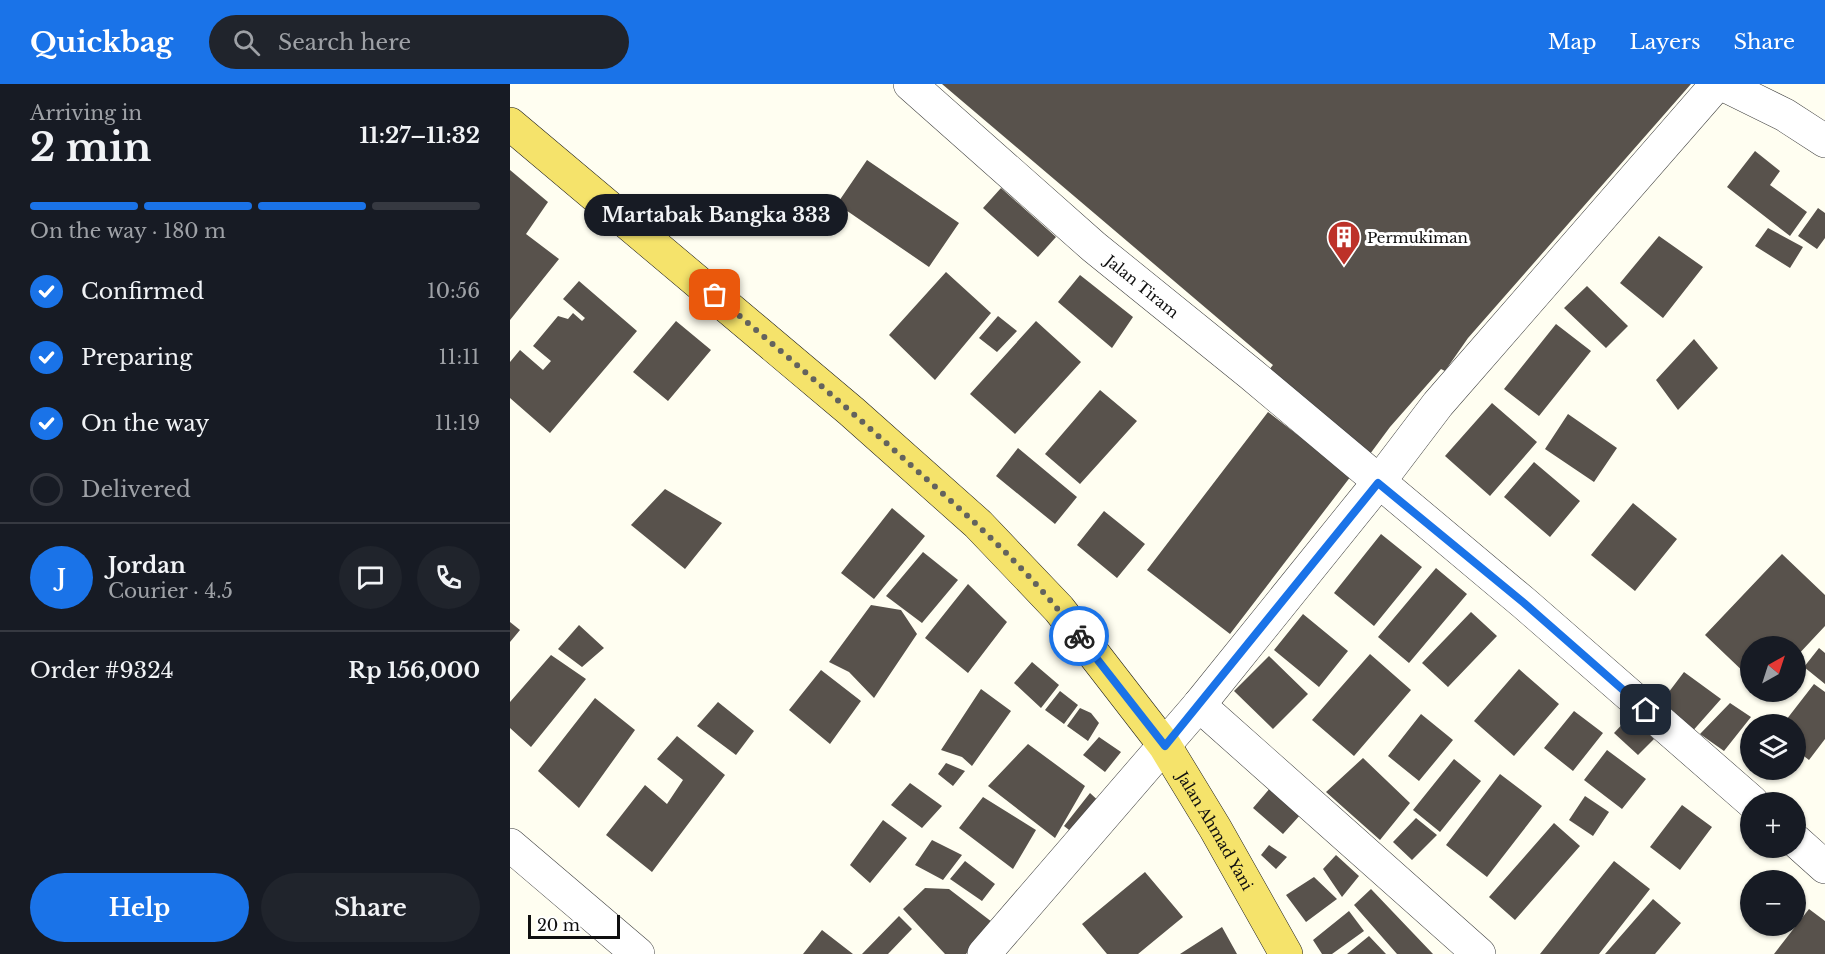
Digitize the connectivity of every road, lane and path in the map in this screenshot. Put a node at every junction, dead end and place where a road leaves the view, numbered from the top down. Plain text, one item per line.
1 (910, 84) edge
2 (1717, 84) edge
3 (1722, 84) edge
4 (510, 124) edge
5 (1825, 141) edge
6 (1378, 483) junction
7 (1199, 705) junction
8 (1165, 746) junction
9 (1741, 792) edge
10 (510, 845) edge
11 (1806, 850) edge
12 (1825, 867) edge
13 (638, 954) edge
14 (984, 954) edge
15 (1286, 954) edge
16 (1479, 954) edge

1 - 6 street, Jalan Tiram
2 - 6 street
3 - 5 street
4 - 8 main road, Jalan Ahmad Yani
6 - 7 street
6 - 9 street, Jalan Tiram
7 - 8 street
7 - 16 street
8 - 14 street
8 - 15 main road, Jalan Ahmad Yani
10 - 13 street
11 - 12 street

